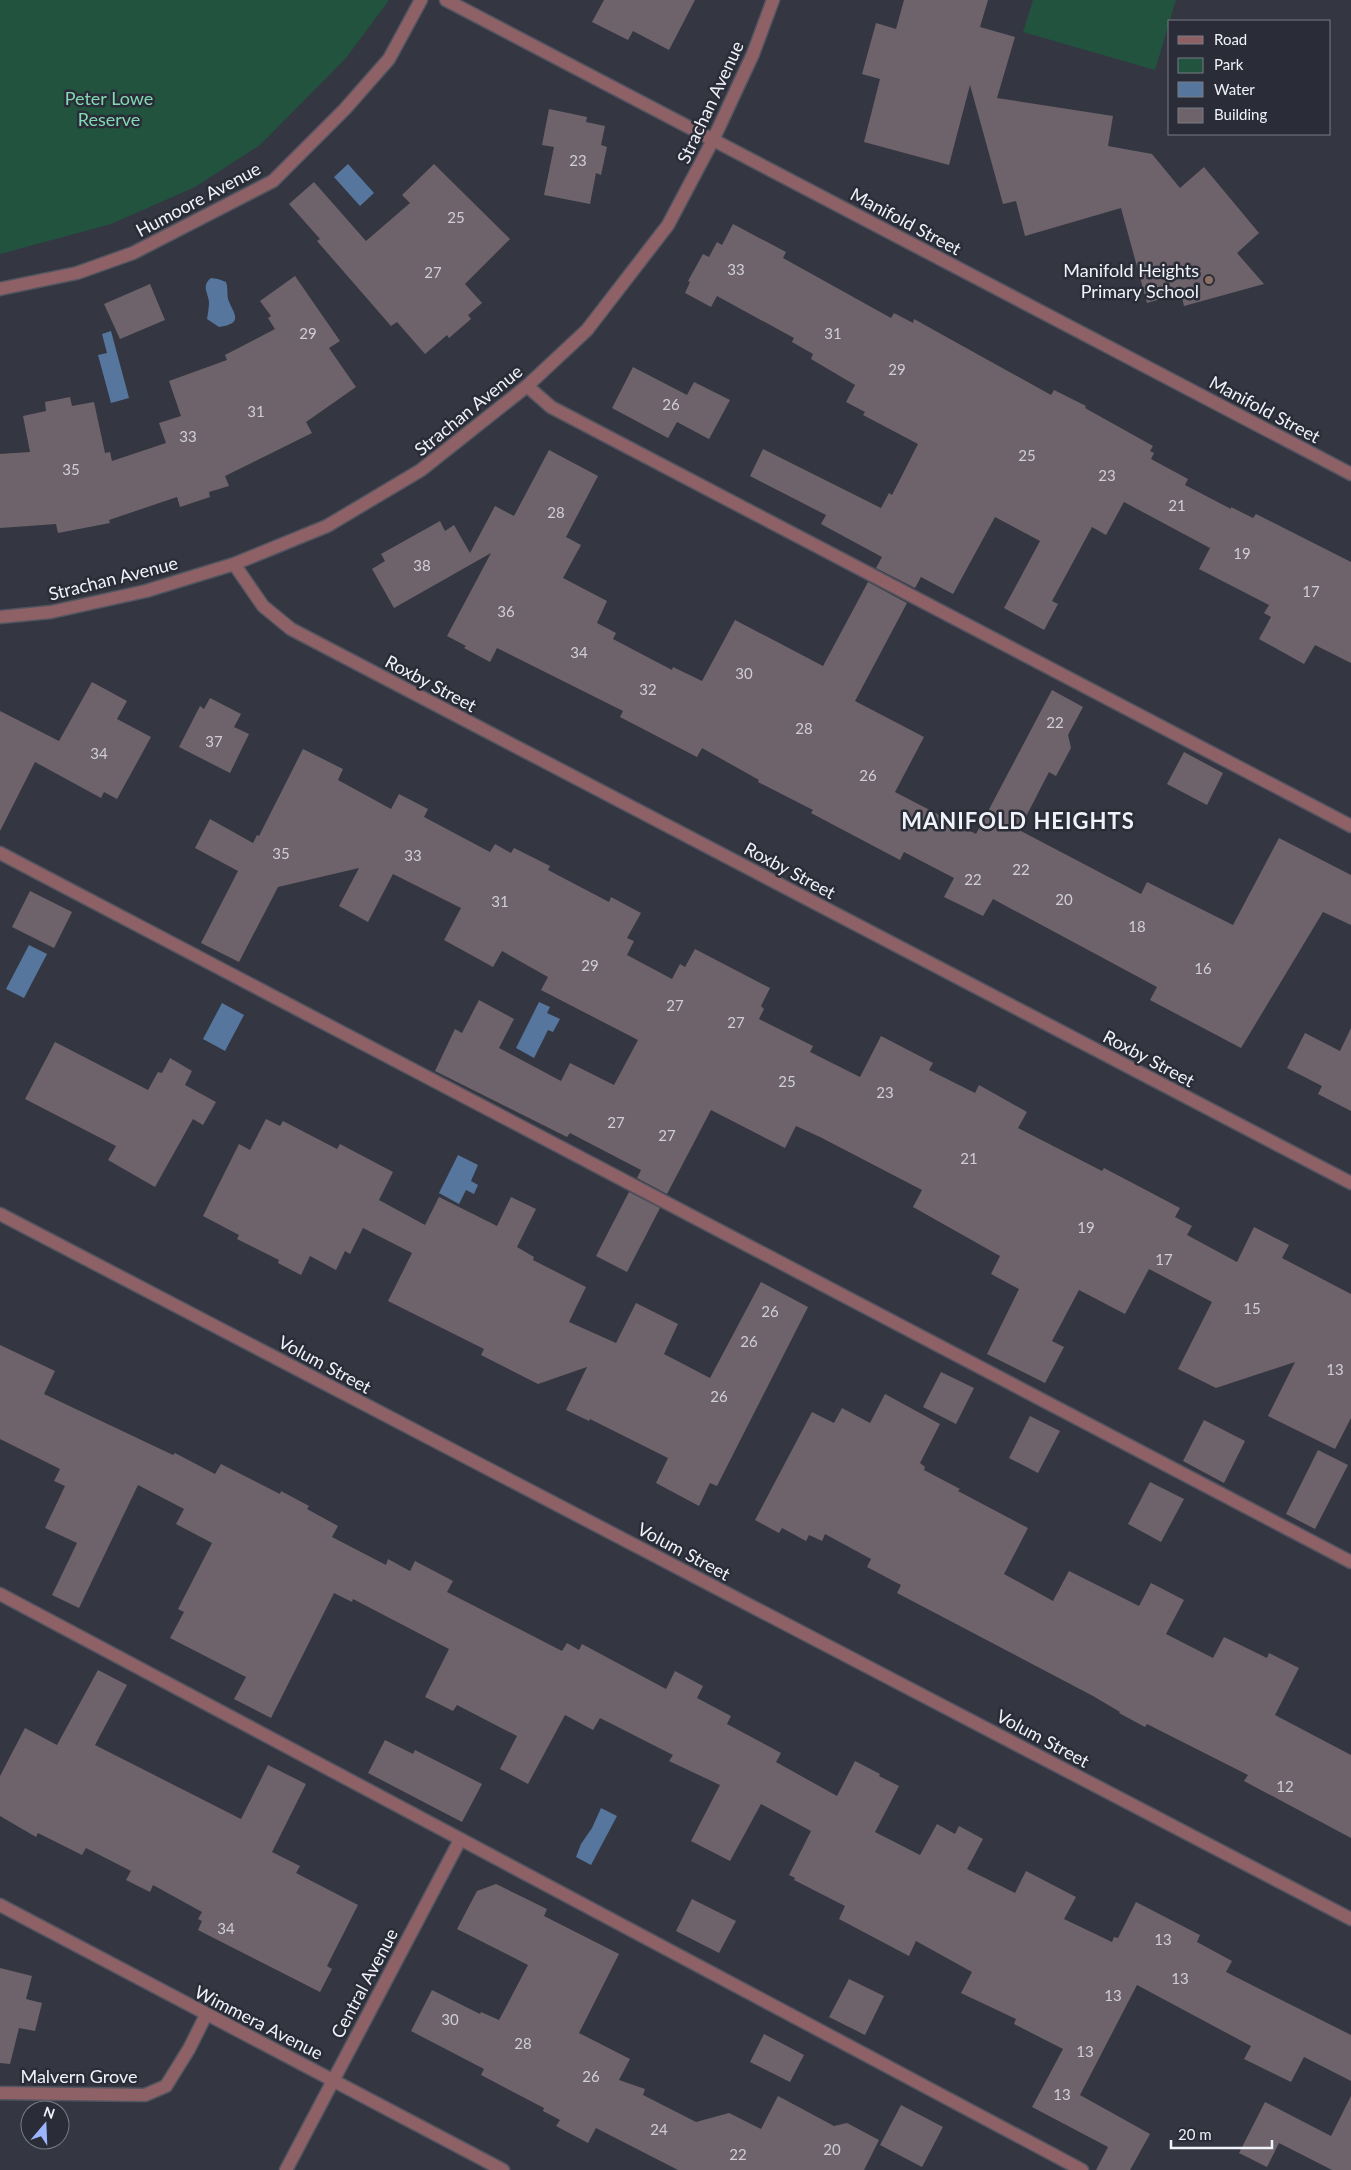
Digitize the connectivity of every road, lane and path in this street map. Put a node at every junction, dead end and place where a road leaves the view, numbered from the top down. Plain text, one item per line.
1 (421, 0) edge
2 (446, 0) edge
3 (773, 0) edge
4 (713, 140) junction
5 (0, 289) edge
6 (527, 386) junction
7 (1351, 474) edge
8 (234, 564) junction
9 (0, 617) edge
10 (1351, 826) edge
11 (0, 854) edge
12 (1351, 1183) edge
13 (0, 1214) edge
14 (1351, 1562) edge
15 (0, 1594) edge
16 (460, 1840) junction
17 (0, 1905) edge
18 (1351, 1919) edge
19 (206, 2015) junction
20 (334, 2081) junction
21 (0, 2093) edge
22 (286, 2170) edge
23 (503, 2170) edge
24 (1082, 2170) edge

1 - 5 street, Humoore Avenue
2 - 4 street, Manifold Street
3 - 4 street, Strachan Avenue
4 - 6 street, Strachan Avenue
4 - 7 street, Manifold Street
6 - 8 street, Strachan Avenue
6 - 10 street
8 - 9 street, Strachan Avenue
8 - 12 street, Roxby Street
11 - 14 street
13 - 18 street, Volum Street
15 - 16 street
16 - 20 street, Central Avenue
16 - 24 street
17 - 19 street, Wimmera Avenue
19 - 20 street, Wimmera Avenue
19 - 21 street, Malvern Grove
20 - 22 street, Central Avenue
20 - 23 street, Wimmera Avenue

